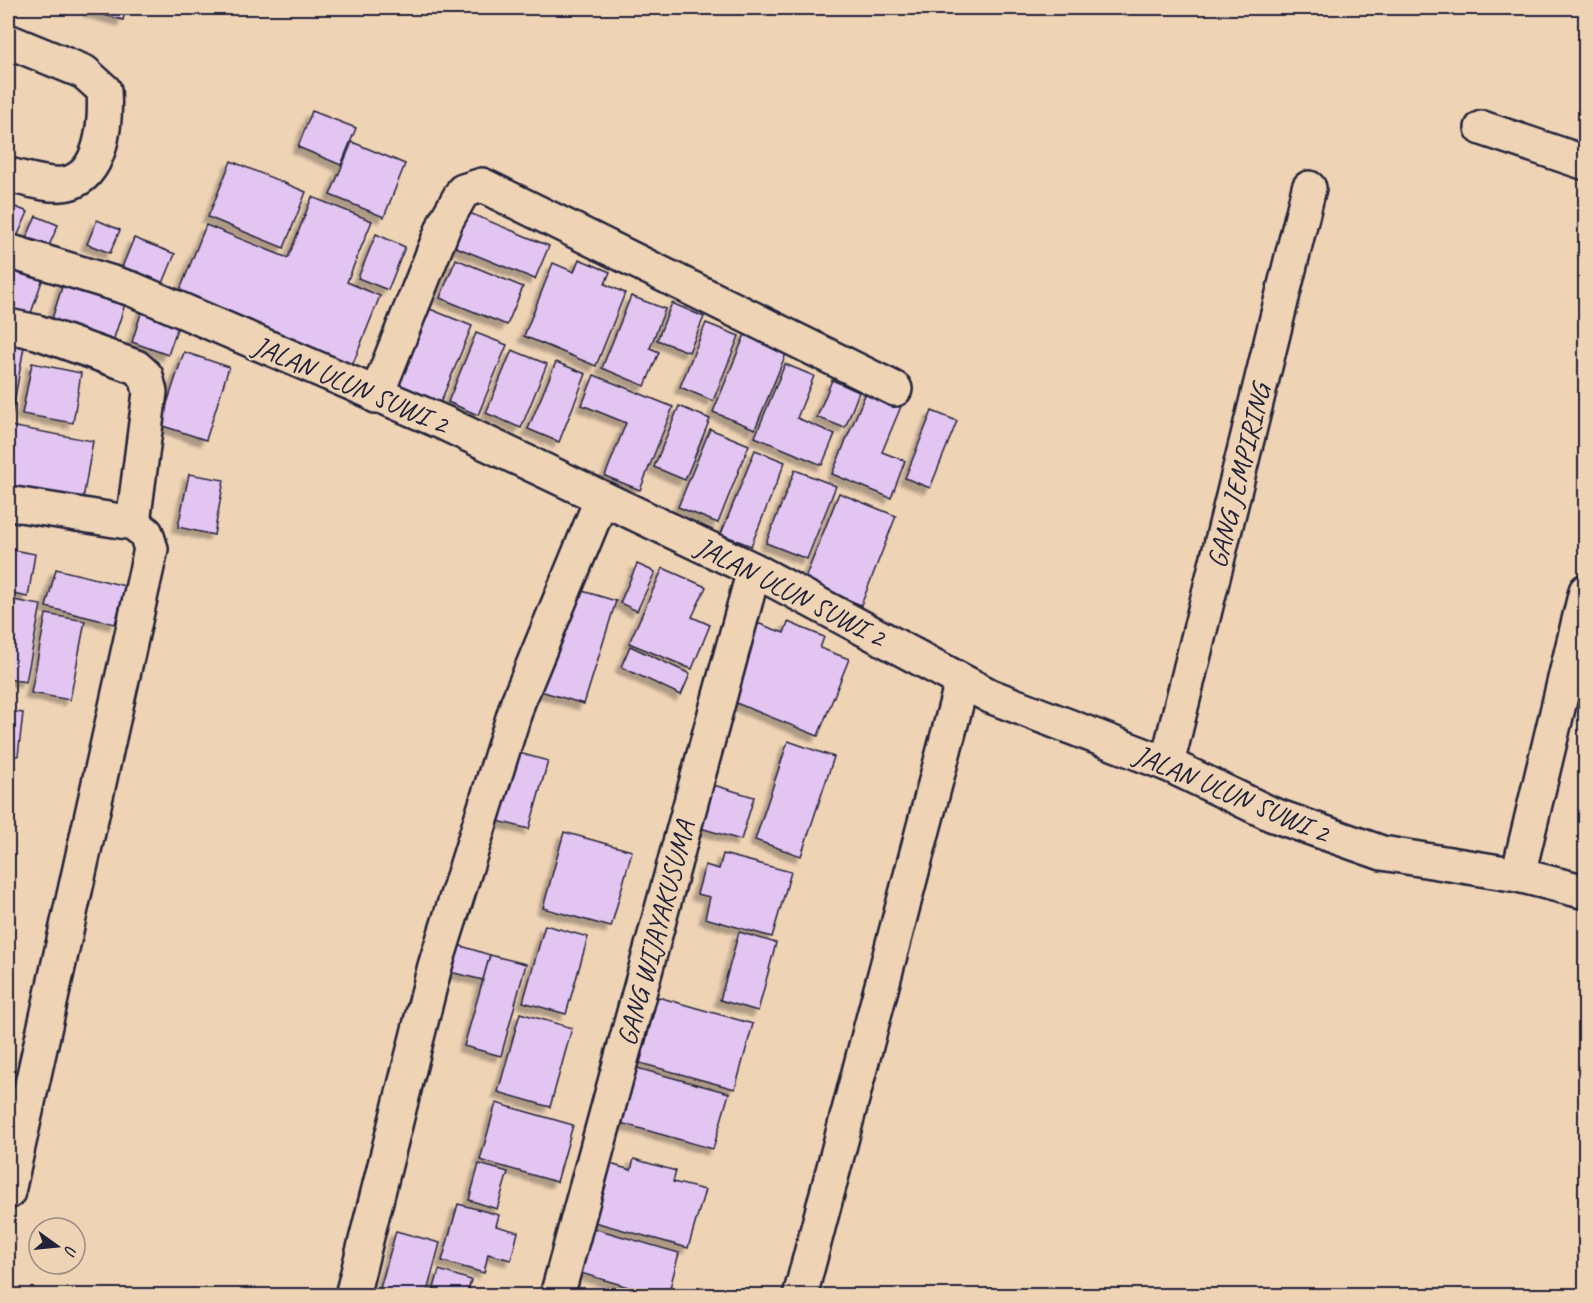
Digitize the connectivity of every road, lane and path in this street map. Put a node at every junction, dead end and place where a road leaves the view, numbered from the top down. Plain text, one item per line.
1 (8, 41) edge
2 (1482, 128) dead end
3 (1586, 163) edge
4 (8, 175) edge
5 (1309, 188) dead end
6 (8, 251) edge
7 (8, 326) edge
8 (895, 389) dead end
9 (376, 396) junction
10 (602, 498) junction
11 (8, 503) edge
12 (133, 523) junction
13 (754, 570) junction
14 (1586, 591) edge
15 (962, 682) junction
16 (1167, 764) junction
17 (1518, 875) junction
18 (1586, 892) edge
19 (8, 1192) edge
20 (352, 1296) edge
21 (557, 1296) edge
22 (800, 1296) edge

1 - 4 street
2 - 3 street
5 - 16 street, GANG JEMPIRING
6 - 9 street, JALAN ULUN SUWI 2
7 - 12 street
8 - 9 street
9 - 10 street, JALAN ULUN SUWI 2
10 - 13 street, JALAN ULUN SUWI 2
10 - 20 street
11 - 12 street
12 - 19 street
13 - 15 street, JALAN ULUN SUWI 2
13 - 21 street, GANG WIJAYAKUSUMA
14 - 17 street
15 - 16 street, JALAN ULUN SUWI 2
15 - 22 street
16 - 17 street, JALAN ULUN SUWI 2
17 - 18 street, JALAN ULUN SUWI 2

